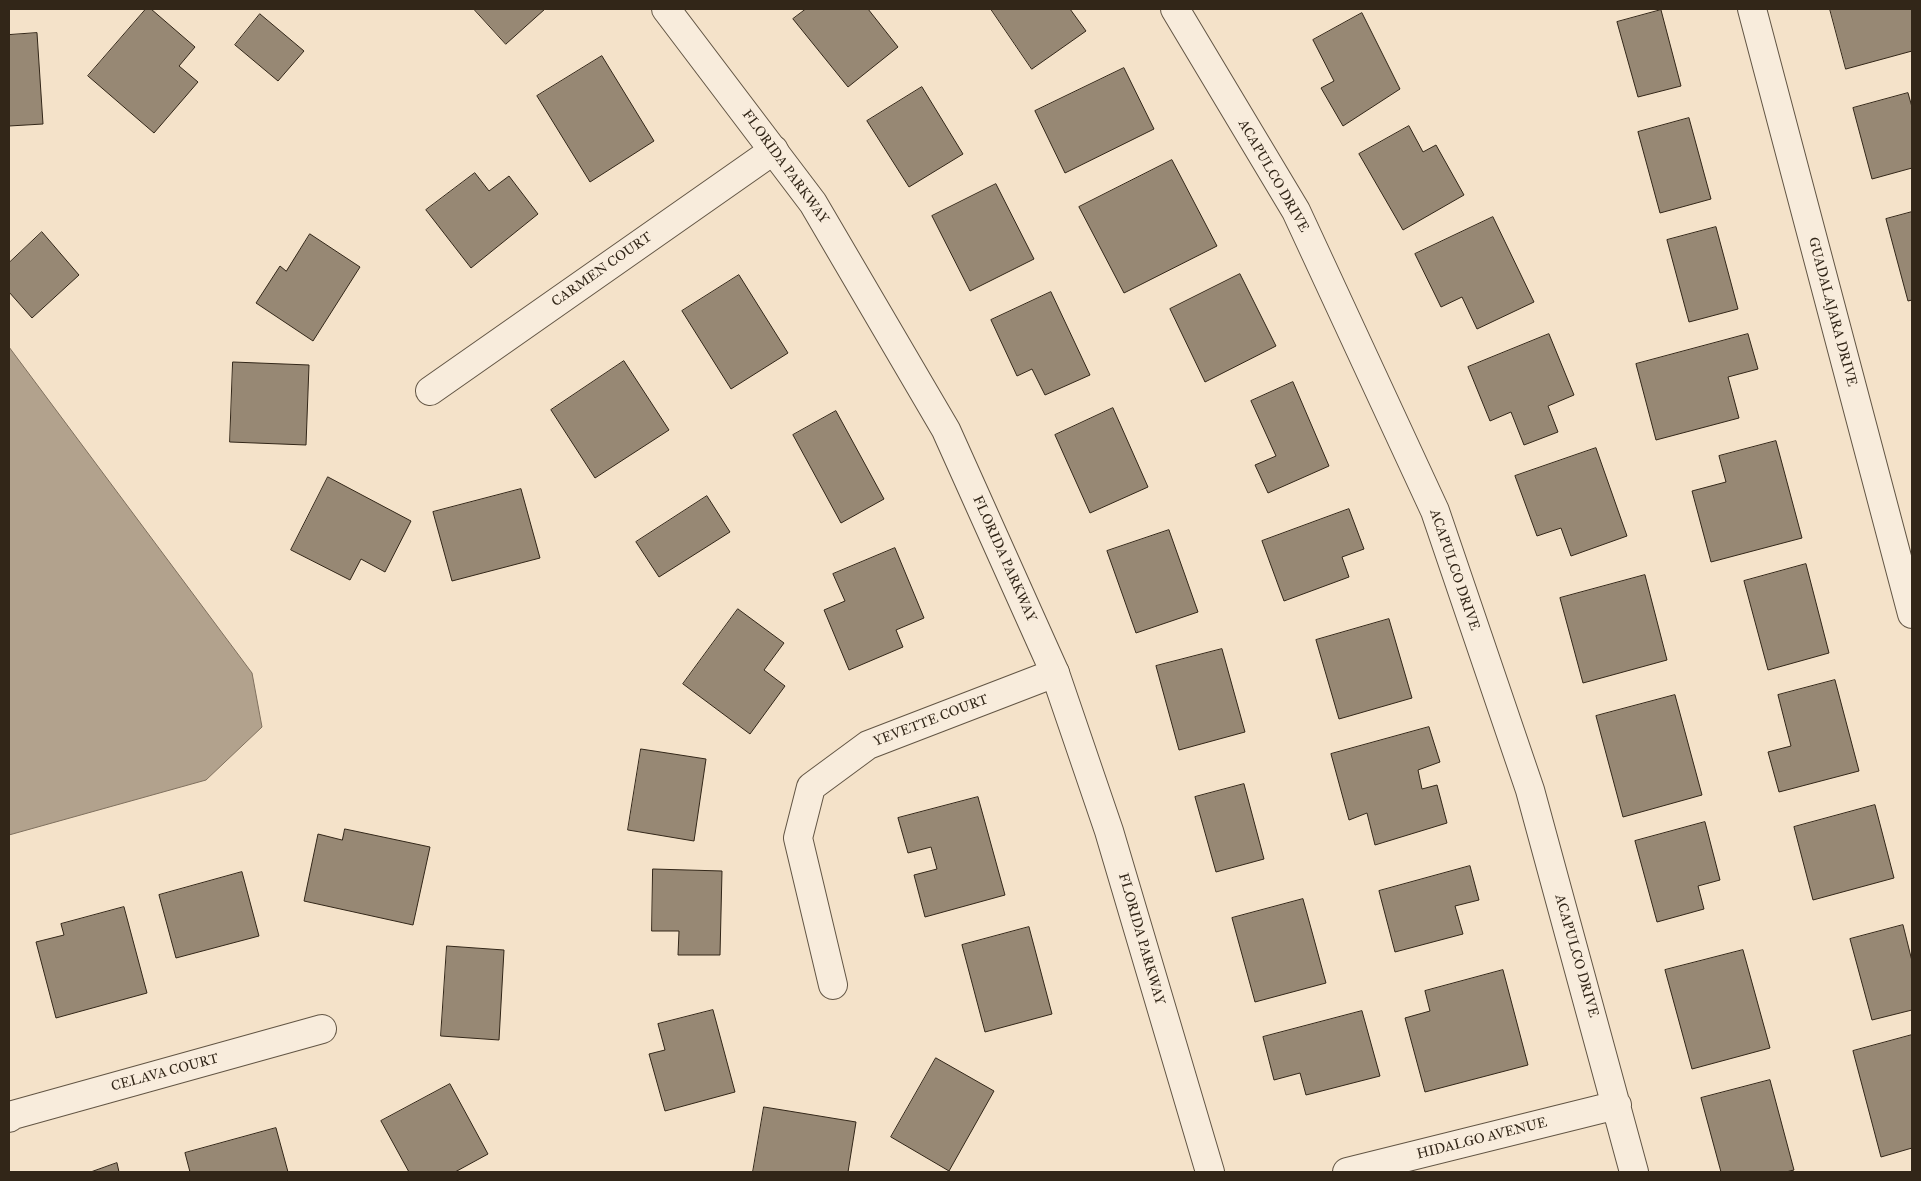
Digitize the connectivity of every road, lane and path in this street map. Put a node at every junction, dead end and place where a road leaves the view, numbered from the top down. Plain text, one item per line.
1 (666, 9) edge
2 (1175, 9) edge
3 (1752, 9) edge
4 (774, 150) junction
5 (430, 391) dead end
6 (1912, 614) edge
7 (1056, 673) junction
8 (833, 985) dead end
9 (322, 1029) dead end
10 (1617, 1105) junction
11 (9, 1118) edge
12 (1210, 1172) edge
13 (1347, 1172) edge
14 (1634, 1172) edge

1 - 4 street, FLORIDA PARKWAY
2 - 10 street, ACAPULCO DRIVE
3 - 6 street, GUADALAJARA DRIVE
4 - 5 street, CARMEN COURT
4 - 7 street, FLORIDA PARKWAY
7 - 8 street, YEVETTE COURT
7 - 12 street, FLORIDA PARKWAY
9 - 11 street, CELAVA COURT
10 - 13 street, HIDALGO AVENUE
10 - 14 street, ACAPULCO DRIVE

